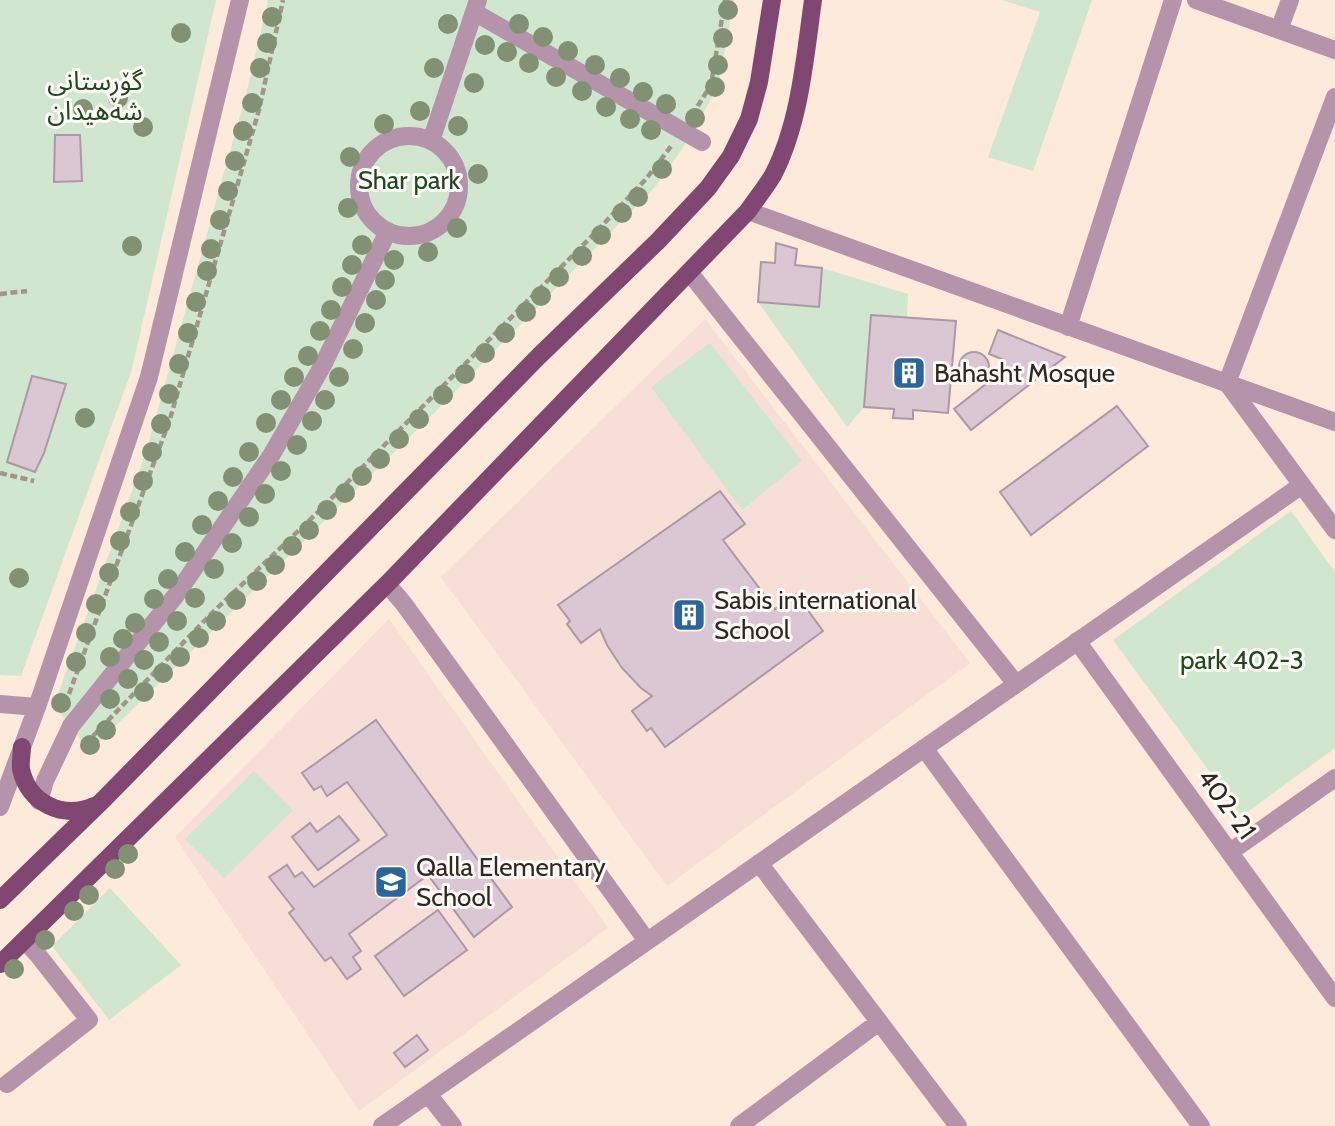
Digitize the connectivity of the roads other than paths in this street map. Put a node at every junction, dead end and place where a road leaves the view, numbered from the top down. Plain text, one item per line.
1 (240, 0) edge
2 (772, 0) edge
3 (813, 0) edge
4 (1174, 0) edge
5 (1196, 0) edge
6 (1290, 0) edge
7 (476, 6) edge
8 (1279, 30) junction
9 (1335, 50) edge
10 (1335, 97) edge
11 (431, 141) junction
12 (702, 142) dead end
13 (748, 211) junction
14 (388, 231) junction
15 (689, 272) junction
16 (1068, 327) junction
17 (1227, 383) junction
18 (1335, 422) edge
19 (1302, 485) junction
20 (1335, 530) edge
21 (387, 584) junction
22 (1077, 641) junction
23 (1016, 684) junction
24 (0, 704) edge
25 (37, 707) junction
26 (22, 747) junction
27 (924, 748) junction
28 (1335, 778) edge
29 (39, 801) junction
30 (100, 802) junction
31 (0, 807) edge
32 (1230, 852) junction
33 (759, 863) junction
34 (0, 900) edge
35 (25, 941) junction
36 (647, 942) junction
37 (0, 964) edge
38 (1335, 998) edge
39 (879, 1023) junction
40 (7, 1084) dead end
41 (428, 1094) junction
42 (382, 1126) edge
43 (453, 1126) edge
44 (739, 1126) edge
45 (958, 1126) edge
46 (1201, 1126) edge

1 - 25 street
2 - 30 main road
3 - 13 main road
4 - 16 street
5 - 8 street
6 - 8 street
7 - 11 street
7 - 12 street
8 - 9 street
10 - 17 street
11 - 14 street
11 - 14 street
13 - 15 main road
13 - 16 street
14 - 29 street
15 - 21 main road
15 - 23 street
16 - 17 street
17 - 18 street
17 - 19 street
19 - 20 street
19 - 22 street
21 - 35 main road
21 - 36 street
22 - 23 street
22 - 32 street, 402-21
23 - 27 street
24 - 25 street
25 - 26 street
26 - 29 main road
26 - 31 street
27 - 33 street
27 - 46 street
28 - 32 street
29 - 30 main road
30 - 34 main road
32 - 38 street, 402-21
33 - 36 street
33 - 39 street
35 - 37 main road
35 - 40 street
36 - 41 street
39 - 44 street
39 - 45 street
41 - 42 street
41 - 43 street

